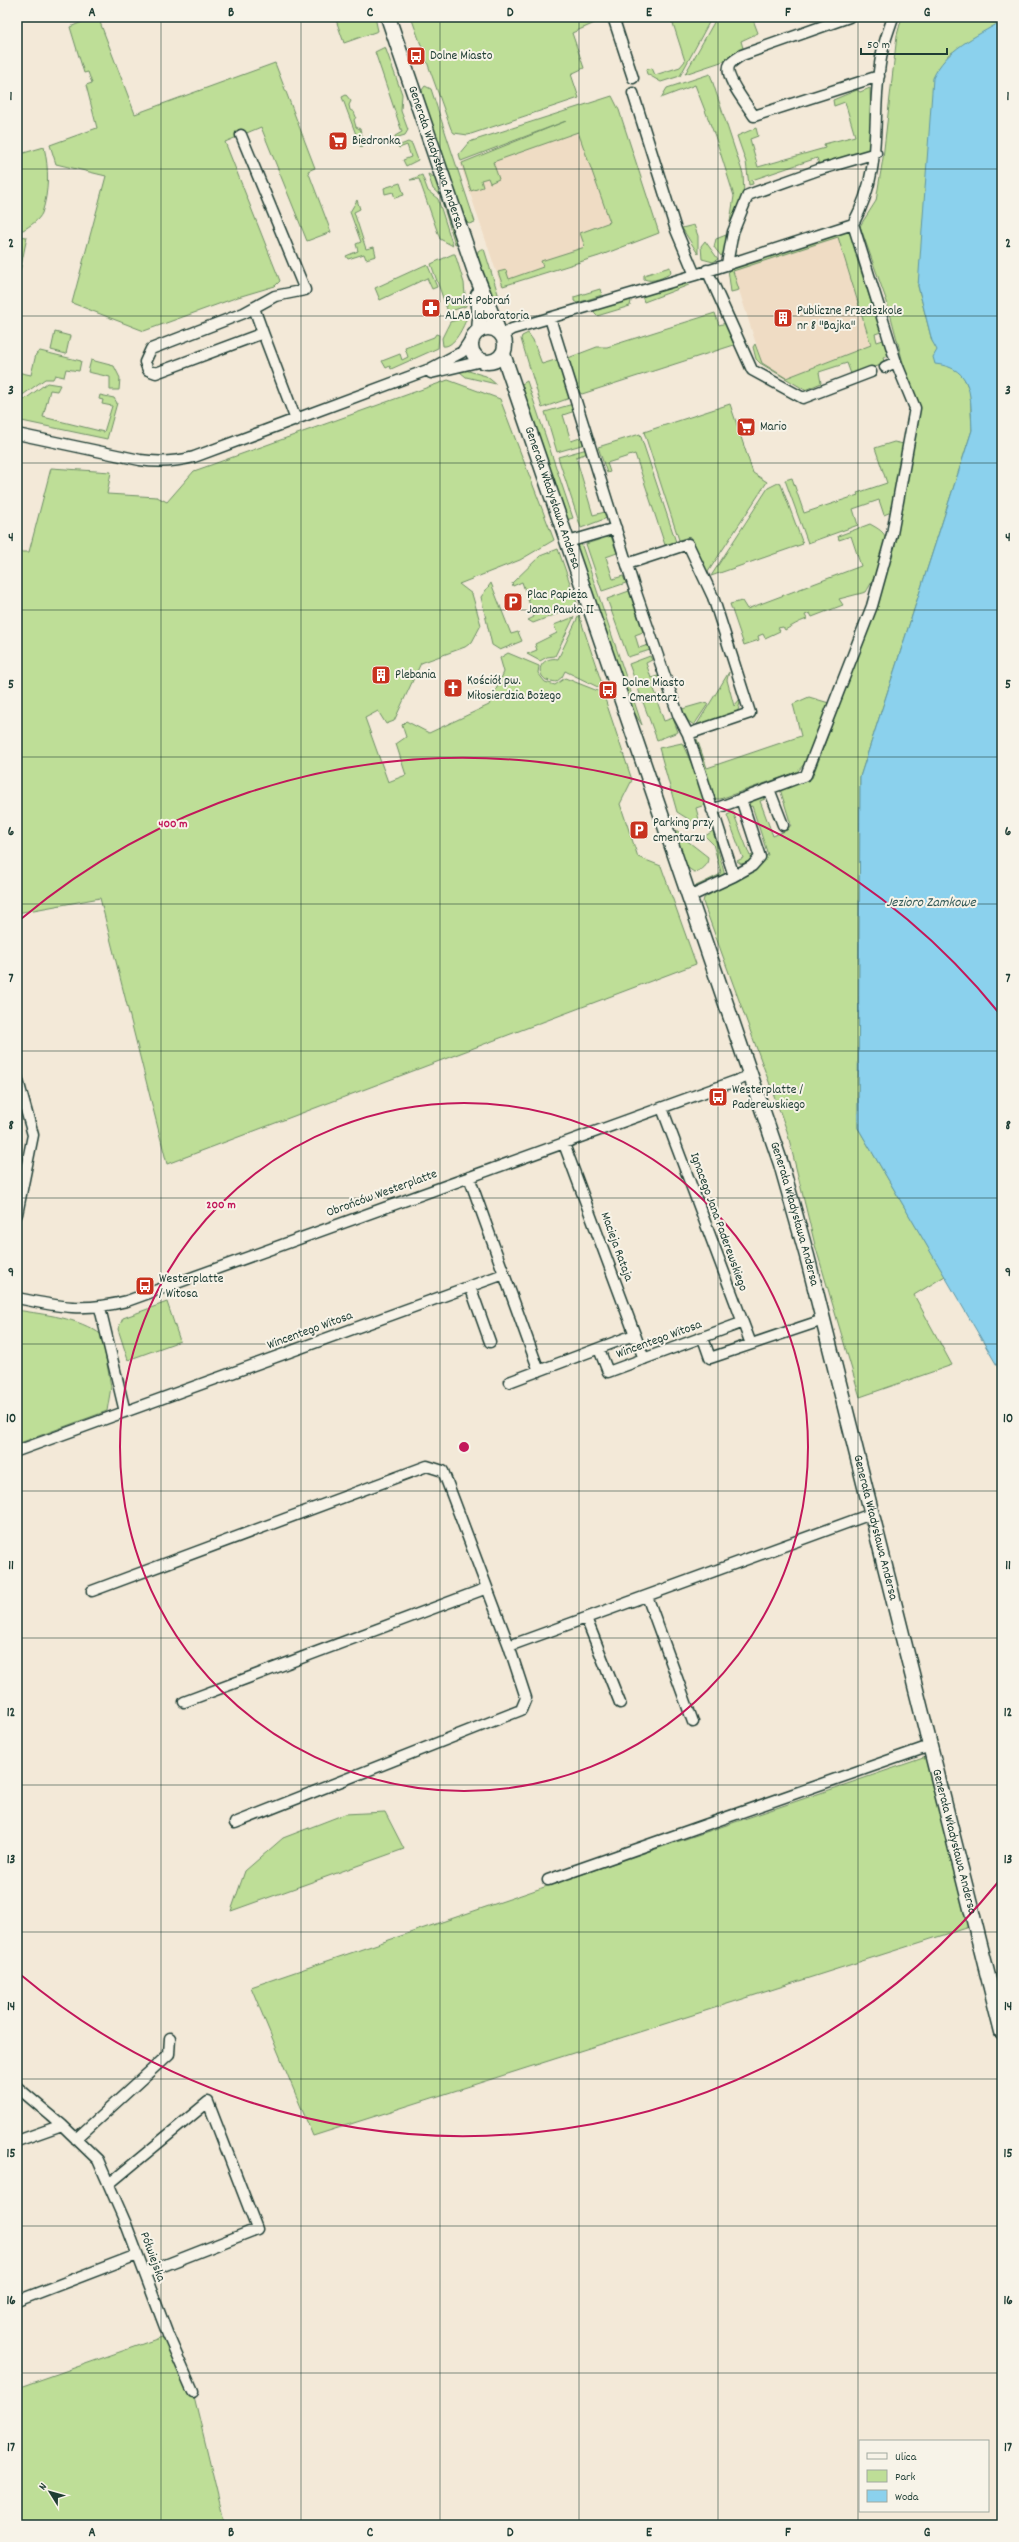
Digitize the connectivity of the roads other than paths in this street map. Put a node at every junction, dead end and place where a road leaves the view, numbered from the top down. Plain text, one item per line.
1 (388, 17) edge
2 (613, 17) edge
3 (849, 17) edge
4 (893, 17) edge
5 (879, 76) junction
6 (633, 78) dead end
7 (633, 93) dead end
8 (241, 135) dead end
9 (876, 153) junction
10 (853, 224) junction
11 (727, 264) junction
12 (708, 270) junction
13 (476, 274) junction
14 (695, 274) junction
15 (254, 308) junction
16 (550, 318) junction
17 (263, 333) junction
18 (500, 333) junction
19 (475, 334) junction
20 (503, 354) junction
21 (484, 362) junction
22 (896, 362) junction
23 (886, 366) dead end
24 (871, 372) dead end
25 (404, 380) junction
26 (524, 414) junction
27 (296, 420) junction
28 (17, 434) edge
29 (616, 528) junction
30 (568, 542) junction
31 (627, 564) junction
32 (688, 734) junction
33 (769, 789) junction
34 (742, 799) junction
35 (712, 810) junction
36 (783, 825) dead end
37 (734, 876) junction
38 (689, 897) junction
39 (752, 1075) junction
40 (17, 1077) edge
41 (662, 1108) junction
42 (564, 1144) junction
43 (469, 1177) junction
44 (17, 1214) edge
45 (504, 1274) junction
46 (470, 1286) junction
47 (17, 1298) edge
48 (100, 1308) junction
49 (823, 1320) junction
50 (741, 1323) junction
51 (634, 1335) junction
52 (703, 1338) junction
53 (490, 1342) dead end
54 (751, 1344) junction
55 (599, 1349) junction
56 (644, 1359) junction
57 (539, 1371) junction
58 (509, 1382) dead end
59 (125, 1412) junction
60 (17, 1452) edge
61 (871, 1514) junction
62 (487, 1588) junction
63 (92, 1591) dead end
64 (647, 1596) junction
65 (586, 1618) junction
66 (509, 1646) junction
67 (184, 1702) dead end
68 (620, 1703) dead end
69 (694, 1722) dead end
70 (930, 1746) junction
71 (235, 1823) dead end
72 (548, 1880) dead end
73 (1002, 2032) edge
74 (170, 2038) dead end
75 (17, 2087) edge
76 (62, 2125) junction
77 (76, 2139) junction
78 (17, 2141) edge
79 (109, 2184) junction
80 (137, 2255) junction
81 (145, 2274) junction
82 (17, 2301) edge
83 (193, 2392) dead end

1 - 13 main road, Generała Władysława Andersa
2 - 6 street
3 - 5 street
4 - 5 street
5 - 9 street
7 - 14 street
8 - 15 street
9 - 10 street
9 - 11 street
10 - 11 street
10 - 22 street
11 - 12 street
12 - 14 street
12 - 24 street
13 - 18 main road, Generała Władysława Andersa
13 - 19 main road, Generała Władysława Andersa
14 - 16 street
15 - 17 street
15 - 17 street
16 - 18 street
16 - 29 street
17 - 27 street
18 - 19 main road
18 - 20 main road
19 - 21 main road
19 - 25 street
20 - 21 main road
20 - 26 main road, Generała Władysława Andersa
21 - 25 street
21 - 26 main road, Generała Władysława Andersa
22 - 23 street
22 - 33 street
25 - 27 street
26 - 30 main road, Generała Władysława Andersa
27 - 28 street
29 - 30 street
29 - 31 street
30 - 38 main road, Generała Władysława Andersa
31 - 32 street
31 - 32 street
32 - 35 street
33 - 34 street
33 - 36 street
34 - 35 street
34 - 37 street
35 - 37 street
37 - 38 street
38 - 39 main road, Generała Władysława Andersa
39 - 41 street, Obrońców Westerplatte
39 - 49 main road, Generała Władysława Andersa
40 - 44 street
41 - 42 street, Obrońców Westerplatte
41 - 50 street, Ignacego Jana Paderewskiego
42 - 43 street, Obrońców Westerplatte
42 - 51 street, Macieja Rataja
43 - 45 street
43 - 48 street, Obrońców Westerplatte
45 - 46 street, Wincentego Witosa
45 - 57 street
46 - 53 street
46 - 59 street, Wincentego Witosa
47 - 48 street, Obrońców Westerplatte
48 - 59 street
49 - 54 street
49 - 61 main road, Generała Władysława Andersa
50 - 52 street, Wincentego Witosa
50 - 54 street, Ignacego Jana Paderewskiego
51 - 55 street, Wincentego Witosa
51 - 56 street, Macieja Rataja
52 - 54 street
52 - 56 street, Wincentego Witosa
55 - 56 street, Wincentego Witosa
55 - 57 street, Wincentego Witosa
57 - 58 street, Wincentego Witosa
59 - 60 street, Wincentego Witosa
61 - 64 street
61 - 70 main road, Generała Władysława Andersa
62 - 63 street
62 - 66 street
62 - 67 street
64 - 65 street
64 - 69 street
65 - 66 street
65 - 68 street
66 - 71 street
70 - 72 street
70 - 73 main road, Generała Władysława Andersa
74 - 77 street
75 - 76 street, Półwiejska
76 - 77 street, Półwiejska
76 - 78 street
77 - 79 street, Półwiejska
79 - 80 street, Półwiejska
79 - 81 street
80 - 81 street, Półwiejska
80 - 82 street
81 - 83 street, Półwiejska

